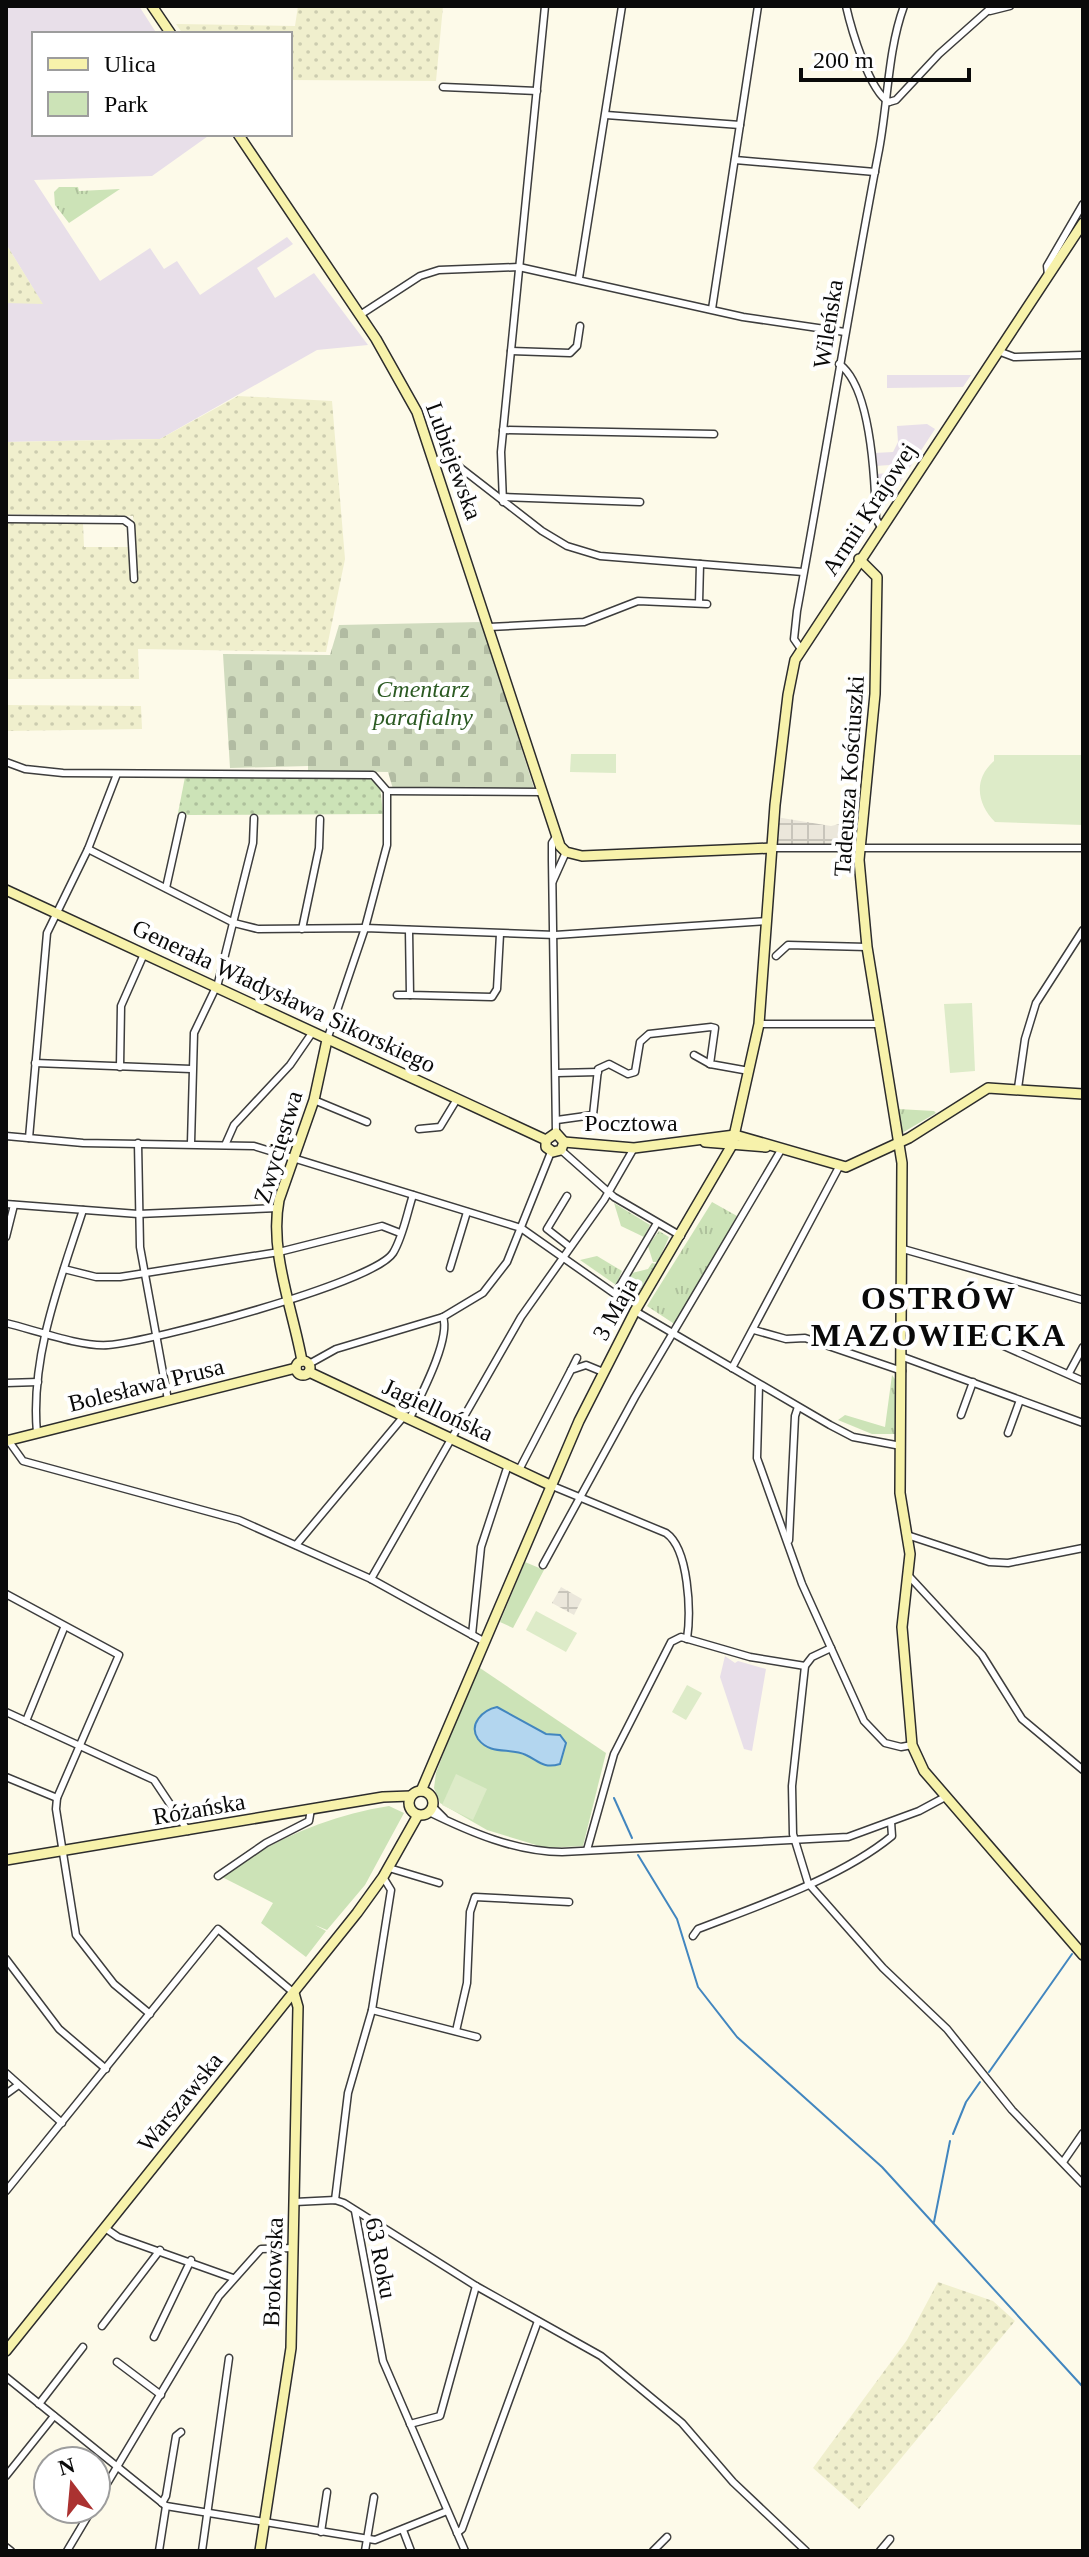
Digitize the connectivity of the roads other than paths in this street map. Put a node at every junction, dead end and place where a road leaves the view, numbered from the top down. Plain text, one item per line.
1 (152, 6) edge
2 (545, 6) edge
3 (622, 6) edge
4 (758, 6) edge
5 (838, 6) edge
6 (904, 6) edge
7 (1010, 6) edge
8 (846, 8) edge
9 (990, 9) edge
10 (170, 32) edge
11 (443, 87) dead end
12 (537, 91) junction
13 (889, 102) junction
14 (606, 115) junction
15 (740, 125) junction
16 (239, 136) edge
17 (735, 160) junction
18 (875, 172) junction
19 (1083, 204) edge
20 (1083, 223) edge
21 (519, 267) junction
22 (1048, 275) junction
23 (579, 278) junction
24 (712, 309) junction
25 (360, 315) junction
26 (580, 326) dead end
27 (845, 332) junction
28 (511, 351) junction
29 (998, 351) junction
30 (1083, 355) edge
31 (839, 364) junction
32 (503, 430) junction
33 (714, 434) dead end
34 (435, 461) junction
35 (503, 499) junction
36 (640, 502) dead end
37 (6, 519) edge
38 (881, 527) junction
39 (859, 559) junction
40 (700, 564) junction
41 (803, 572) junction
42 (134, 579) dead end
43 (489, 627) junction
44 (801, 649) junction
45 (6, 762) edge
46 (117, 774) junction
47 (387, 791) junction
48 (542, 792) junction
49 (182, 816) dead end
50 (254, 818) dead end
51 (320, 819) dead end
52 (556, 837) junction
53 (772, 848) junction
54 (859, 848) junction
55 (1083, 848) edge
56 (88, 849) junction
57 (566, 852) junction
58 (552, 860) junction
59 (553, 881) junction
60 (166, 888) junction
61 (6, 890) edge
62 (57, 913) junction
63 (767, 921) junction
64 (234, 923) junction
65 (365, 928) junction
66 (302, 929) junction
67 (409, 930) junction
68 (1083, 930) edge
69 (500, 934) junction
70 (555, 935) junction
71 (867, 947) junction
72 (144, 954) junction
73 (776, 956) dead end
74 (215, 987) junction
75 (397, 995) dead end
76 (410, 995) junction
77 (759, 1024) junction
78 (878, 1024) junction
79 (312, 1033) junction
80 (327, 1040) junction
81 (694, 1055) dead end
82 (35, 1063) junction
83 (710, 1064) junction
84 (120, 1067) junction
85 (191, 1069) junction
86 (749, 1071) junction
87 (598, 1072) junction
88 (557, 1073) junction
89 (1018, 1088) junction
90 (1083, 1094) edge
91 (457, 1099) junction
92 (314, 1100) junction
93 (557, 1120) junction
94 (367, 1122) dead end
95 (419, 1129) dead end
96 (556, 1133) junction
97 (6, 1136) edge
98 (29, 1138) junction
99 (546, 1140) junction
100 (734, 1140) junction
101 (697, 1142) junction
102 (138, 1143) junction
103 (191, 1143) junction
104 (226, 1143) junction
105 (712, 1143) junction
106 (897, 1144) junction
107 (559, 1148) junction
108 (634, 1148) junction
109 (777, 1148) junction
110 (293, 1158) junction
111 (723, 1163) junction
112 (839, 1167) junction
113 (608, 1192) junction
114 (413, 1195) junction
115 (567, 1196) dead end
116 (10, 1204) edge
117 (278, 1208) junction
118 (83, 1210) junction
119 (467, 1212) junction
120 (138, 1214) junction
121 (657, 1223) junction
122 (521, 1228) junction
123 (400, 1233) junction
124 (681, 1236) junction
125 (6, 1237) edge
126 (570, 1247) junction
127 (903, 1249) junction
128 (279, 1252) junction
129 (564, 1256) junction
130 (450, 1268) dead end
131 (64, 1269) junction
132 (144, 1274) junction
133 (290, 1299) junction
134 (1083, 1300) edge
135 (635, 1311) junction
136 (443, 1317) junction
137 (6, 1323) edge
138 (754, 1330) junction
139 (45, 1333) junction
140 (674, 1334) junction
141 (155, 1336) junction
142 (988, 1339) dead end
143 (1083, 1347) edge
144 (903, 1357) junction
145 (577, 1358) dead end
146 (304, 1366) junction
147 (732, 1368) junction
148 (571, 1370) junction
149 (902, 1371) junction
150 (603, 1372) junction
151 (1069, 1373) junction
152 (1083, 1381) edge
153 (38, 1382) junction
154 (973, 1382) junction
155 (6, 1383) edge
156 (759, 1385) junction
157 (168, 1400) junction
158 (1020, 1400) junction
159 (798, 1407) junction
160 (961, 1415) dead end
161 (407, 1417) junction
162 (1083, 1423) edge
163 (37, 1433) junction
164 (1008, 1433) dead end
165 (451, 1437) junction
166 (7, 1441) edge
167 (901, 1446) junction
168 (508, 1465) junction
169 (519, 1470) junction
170 (550, 1485) junction
171 (578, 1498) junction
172 (907, 1535) junction
173 (789, 1544) junction
174 (296, 1545) junction
175 (1083, 1548) edge
176 (543, 1565) dead end
177 (908, 1575) junction
178 (371, 1579) junction
179 (9, 1596) edge
180 (6, 1608) edge
181 (64, 1628) junction
182 (472, 1635) junction
183 (687, 1639) junction
184 (485, 1642) junction
185 (831, 1648) junction
186 (805, 1666) junction
187 (6, 1712) edge
188 (26, 1721) junction
189 (80, 1745) junction
190 (912, 1745) junction
191 (1083, 1770) edge
192 (6, 1777) edge
193 (418, 1796) junction
194 (947, 1796) junction
195 (57, 1798) junction
196 (311, 1809) junction
197 (431, 1809) junction
198 (416, 1814) junction
199 (891, 1822) junction
200 (188, 1831) junction
201 (795, 1840) junction
202 (587, 1850) junction
203 (63, 1852) junction
204 (6, 1860) edge
205 (386, 1873) junction
206 (218, 1876) dead end
207 (439, 1883) dead end
208 (808, 1883) junction
209 (569, 1902) dead end
210 (693, 1936) dead end
211 (1083, 1955) edge
212 (6, 1959) edge
213 (294, 1993) junction
214 (372, 2010) junction
215 (150, 2014) junction
216 (456, 2031) junction
217 (477, 2037) dead end
218 (106, 2069) junction
219 (6, 2073) edge
220 (17, 2086) junction
221 (6, 2094) edge
222 (62, 2123) junction
223 (1083, 2133) edge
224 (1063, 2162) junction
225 (1083, 2184) edge
226 (6, 2191) edge
227 (335, 2200) junction
228 (295, 2202) junction
229 (355, 2211) junction
230 (105, 2228) junction
231 (294, 2248) junction
232 (160, 2250) junction
233 (191, 2260) junction
234 (233, 2278) junction
235 (476, 2286) junction
236 (538, 2321) junction
237 (102, 2326) dead end
238 (154, 2337) dead end
239 (83, 2347) dead end
240 (6, 2351) edge
241 (229, 2358) dead end
242 (117, 2362) dead end
243 (6, 2377) edge
244 (161, 2395) junction
245 (39, 2404) junction
246 (54, 2416) junction
247 (410, 2424) junction
248 (181, 2432) dead end
249 (117, 2466) junction
250 (112, 2475) edge
251 (6, 2476) edge
252 (327, 2492) dead end
253 (374, 2497) dead end
254 (164, 2504) junction
255 (447, 2511) junction
256 (209, 2514) junction
257 (264, 2523) junction
258 (82, 2525) edge
259 (403, 2530) junction
260 (321, 2532) junction
261 (457, 2533) junction
262 (667, 2537) dead end
263 (368, 2539) junction
264 (890, 2539) dead end
265 (6, 2547) edge
266 (11, 2551) edge
267 (67, 2551) edge
268 (159, 2551) edge
269 (202, 2551) edge
270 (260, 2551) edge
271 (365, 2551) edge
272 (411, 2551) edge
273 (465, 2551) edge
274 (653, 2551) edge
275 (806, 2551) edge
276 (880, 2551) edge

1 - 10 street
2 - 12 street
3 - 14 street
4 - 15 street
5 - 8 street
6 - 13 street, Wileńska
7 - 9 street
8 - 13 street
9 - 13 street
11 - 12 street
12 - 21 street
13 - 18 street, Wileńska
14 - 15 street
14 - 23 street
15 - 17 street
16 - 25 street, Lubiejewska
17 - 18 street
17 - 24 street
18 - 27 street, Wileńska
19 - 22 street
20 - 22 street, Armii Krajowej
21 - 23 street
21 - 25 street
21 - 28 street
22 - 29 street, Armii Krajowej
23 - 24 street
24 - 27 street
25 - 34 street, Lubiejewska
26 - 28 street
27 - 31 street, Wileńska
28 - 32 street
29 - 30 street
29 - 38 street, Armii Krajowej
31 - 38 street
31 - 41 street, Wileńska
32 - 33 street
32 - 35 street
34 - 35 street
34 - 43 street, Lubiejewska
35 - 36 street
35 - 40 street
37 - 42 street
38 - 39 street, Armii Krajowej
39 - 44 street, Armii Krajowej
39 - 54 street, Tadeusza Kościuszki
40 - 41 street
40 - 43 street
41 - 44 street, Wileńska
43 - 48 street, Lubiejewska
44 - 53 street, Armii Krajowej
45 - 46 street
46 - 47 street
46 - 56 street
47 - 48 street
47 - 65 street
48 - 52 street, Lubiejewska
49 - 60 street
50 - 64 street
51 - 66 street
52 - 57 street, Lubiejewska
52 - 58 street, Lubiejewska
53 - 54 street
53 - 57 street
53 - 63 street, 3 Maja
54 - 55 street
54 - 71 street, Tadeusza Kościuszki
56 - 60 street
56 - 62 street
57 - 58 street
57 - 59 street, Lubiejewska
58 - 59 street, Lubiejewska
59 - 70 street, Lubiejewska
60 - 64 street
61 - 62 street, Generała Władysława Sikorskiego
62 - 72 street, Generała Władysława Sikorskiego
62 - 82 street
63 - 70 street
63 - 77 street, 3 Maja
64 - 66 street
64 - 74 street
65 - 66 street
65 - 67 street
65 - 80 street
67 - 69 street
67 - 76 street
68 - 89 street
69 - 70 street
69 - 76 street
70 - 88 street, Lubiejewska
71 - 73 street
71 - 78 street, Tadeusza Kościuszki
72 - 74 street, Generała Władysława Sikorskiego
72 - 84 street
74 - 79 street, Generała Władysława Sikorskiego
74 - 85 street
75 - 76 street
77 - 78 street
77 - 86 street, 3 Maja
78 - 106 street, Tadeusza Kościuszki
79 - 80 street, Generała Władysława Sikorskiego
79 - 104 street
80 - 91 street, Generała Władysława Sikorskiego
80 - 92 street, Zwycięstwa
81 - 83 street
82 - 84 street
82 - 98 street
83 - 86 street
83 - 87 street
84 - 85 street
85 - 103 street
86 - 100 street, 3 Maja
87 - 88 street
87 - 93 street
88 - 93 street, Lubiejewska
89 - 90 street
89 - 106 street
91 - 95 street
91 - 99 street, Generała Władysława Sikorskiego
92 - 94 street
92 - 110 street, Zwycięstwa
93 - 96 street, Lubiejewska
96 - 99 street
96 - 107 street
97 - 98 street
98 - 102 street
99 - 107 street
100 - 101 street, Pocztowa
100 - 105 street, Pocztowa
100 - 109 street
100 - 111 street, 3 Maja
101 - 105 street, Pocztowa
101 - 108 street, Pocztowa
102 - 103 street
102 - 120 street
103 - 104 street
104 - 110 street
105 - 111 street, Pocztowa
106 - 112 street
106 - 127 street, Tadeusza Kościuszki
107 - 108 street, Pocztowa
107 - 113 street
107 - 122 street, Bolesława Prusa
108 - 113 street
109 - 112 street
109 - 140 street
110 - 114 street
110 - 117 street, Zwycięstwa
111 - 124 street, 3 Maja
112 - 138 street
113 - 121 street
113 - 126 street
114 - 119 street
114 - 123 street
115 - 126 street
116 - 118 street
116 - 125 street
117 - 120 street
117 - 128 street, Zwycięstwa
118 - 120 street
118 - 131 street
119 - 122 street
119 - 130 street
120 - 132 street
121 - 124 street
121 - 129 street
122 - 129 street
122 - 136 street, Bolesława Prusa
123 - 128 street
123 - 133 street
124 - 135 street, 3 Maja
126 - 129 street
127 - 134 street
127 - 144 street, Tadeusza Kościuszki
128 - 132 street
128 - 133 street, Zwycięstwa
129 - 165 street
131 - 132 street
131 - 139 street
132 - 141 street
133 - 141 street
133 - 146 street, Zwycięstwa
135 - 140 street
135 - 150 street, 3 Maja
136 - 146 street, Bolesława Prusa
136 - 161 street
137 - 139 street
138 - 147 street
138 - 149 street
139 - 141 street
139 - 153 street
140 - 147 street
140 - 171 street
141 - 157 street
142 - 151 street
143 - 151 street
144 - 149 street, Tadeusza Kościuszki
144 - 154 street
145 - 148 street
146 - 157 street, Bolesława Prusa
146 - 161 street, Jagiellońska
147 - 156 street
148 - 150 street
148 - 169 street
149 - 167 street, Tadeusza Kościuszki
150 - 170 street, 3 Maja
151 - 152 street
153 - 155 street
153 - 163 street
154 - 158 street
154 - 160 street
156 - 159 street
156 - 173 street
157 - 163 street, Bolesława Prusa
158 - 162 street
158 - 164 street
159 - 167 street
159 - 173 street
161 - 165 street, Jagiellońska
161 - 174 street
163 - 166 street, Bolesława Prusa
165 - 168 street, Jagiellońska
165 - 178 street
166 - 174 street
167 - 172 street, Tadeusza Kościuszki
168 - 169 street, Jagiellońska
168 - 182 street
169 - 170 street, Jagiellońska
170 - 171 street
170 - 184 street, 3 Maja
171 - 176 street
171 - 183 street
172 - 175 street
172 - 177 street, Tadeusza Kościuszki
173 - 185 street
174 - 178 street
177 - 190 street, Tadeusza Kościuszki
177 - 191 street
178 - 182 street
179 - 180 street
179 - 181 street
181 - 188 street
181 - 189 street
182 - 184 street
183 - 186 street
183 - 202 street
184 - 193 street, 3 Maja
185 - 186 street
185 - 190 street
186 - 201 street
187 - 188 street
188 - 189 street
189 - 195 street
189 - 200 street
190 - 194 street
192 - 195 street
193 - 196 street, Różańska
193 - 197 street
193 - 198 street
194 - 199 street
194 - 211 street
195 - 203 street
196 - 200 street, Różańska
196 - 206 street
197 - 198 street
197 - 202 street
198 - 205 street
199 - 201 street
199 - 208 street
200 - 203 street, Różańska
201 - 202 street
201 - 208 street
203 - 204 street, Różańska
203 - 215 street
205 - 207 street
205 - 213 street, Warszawska
205 - 214 street, 63 Roku
208 - 210 street
208 - 224 street
209 - 216 street
212 - 218 street
213 - 215 street
213 - 228 street, Brokowska
213 - 230 street, Warszawska
214 - 216 street
214 - 227 street, 63 Roku
215 - 218 street
216 - 217 street
218 - 222 street
219 - 220 street
220 - 221 street
220 - 222 street
222 - 226 street
223 - 224 street
224 - 225 street
227 - 228 street
227 - 229 street, 63 Roku
228 - 231 street, Brokowska
229 - 235 street
229 - 247 street, 63 Roku
230 - 232 street
230 - 240 street, Warszawska
231 - 234 street
231 - 257 street, Brokowska
232 - 233 street
232 - 237 street
233 - 234 street
233 - 238 street
234 - 244 street
235 - 236 street
235 - 247 street
236 - 261 street
236 - 275 street
239 - 245 street
241 - 256 street
242 - 244 street
243 - 245 street
244 - 249 street
245 - 246 street
246 - 249 street
246 - 251 street
247 - 255 street, 63 Roku
248 - 254 street
249 - 250 street
249 - 254 street
252 - 260 street
253 - 263 street
254 - 256 street
254 - 268 street
255 - 259 street
255 - 261 street, 63 Roku
256 - 257 street
256 - 269 street
257 - 260 street
257 - 270 street, Brokowska
258 - 267 street
259 - 263 street
259 - 272 street
260 - 263 street
261 - 273 street, 63 Roku
262 - 274 street
263 - 271 street
264 - 276 street
265 - 266 street

